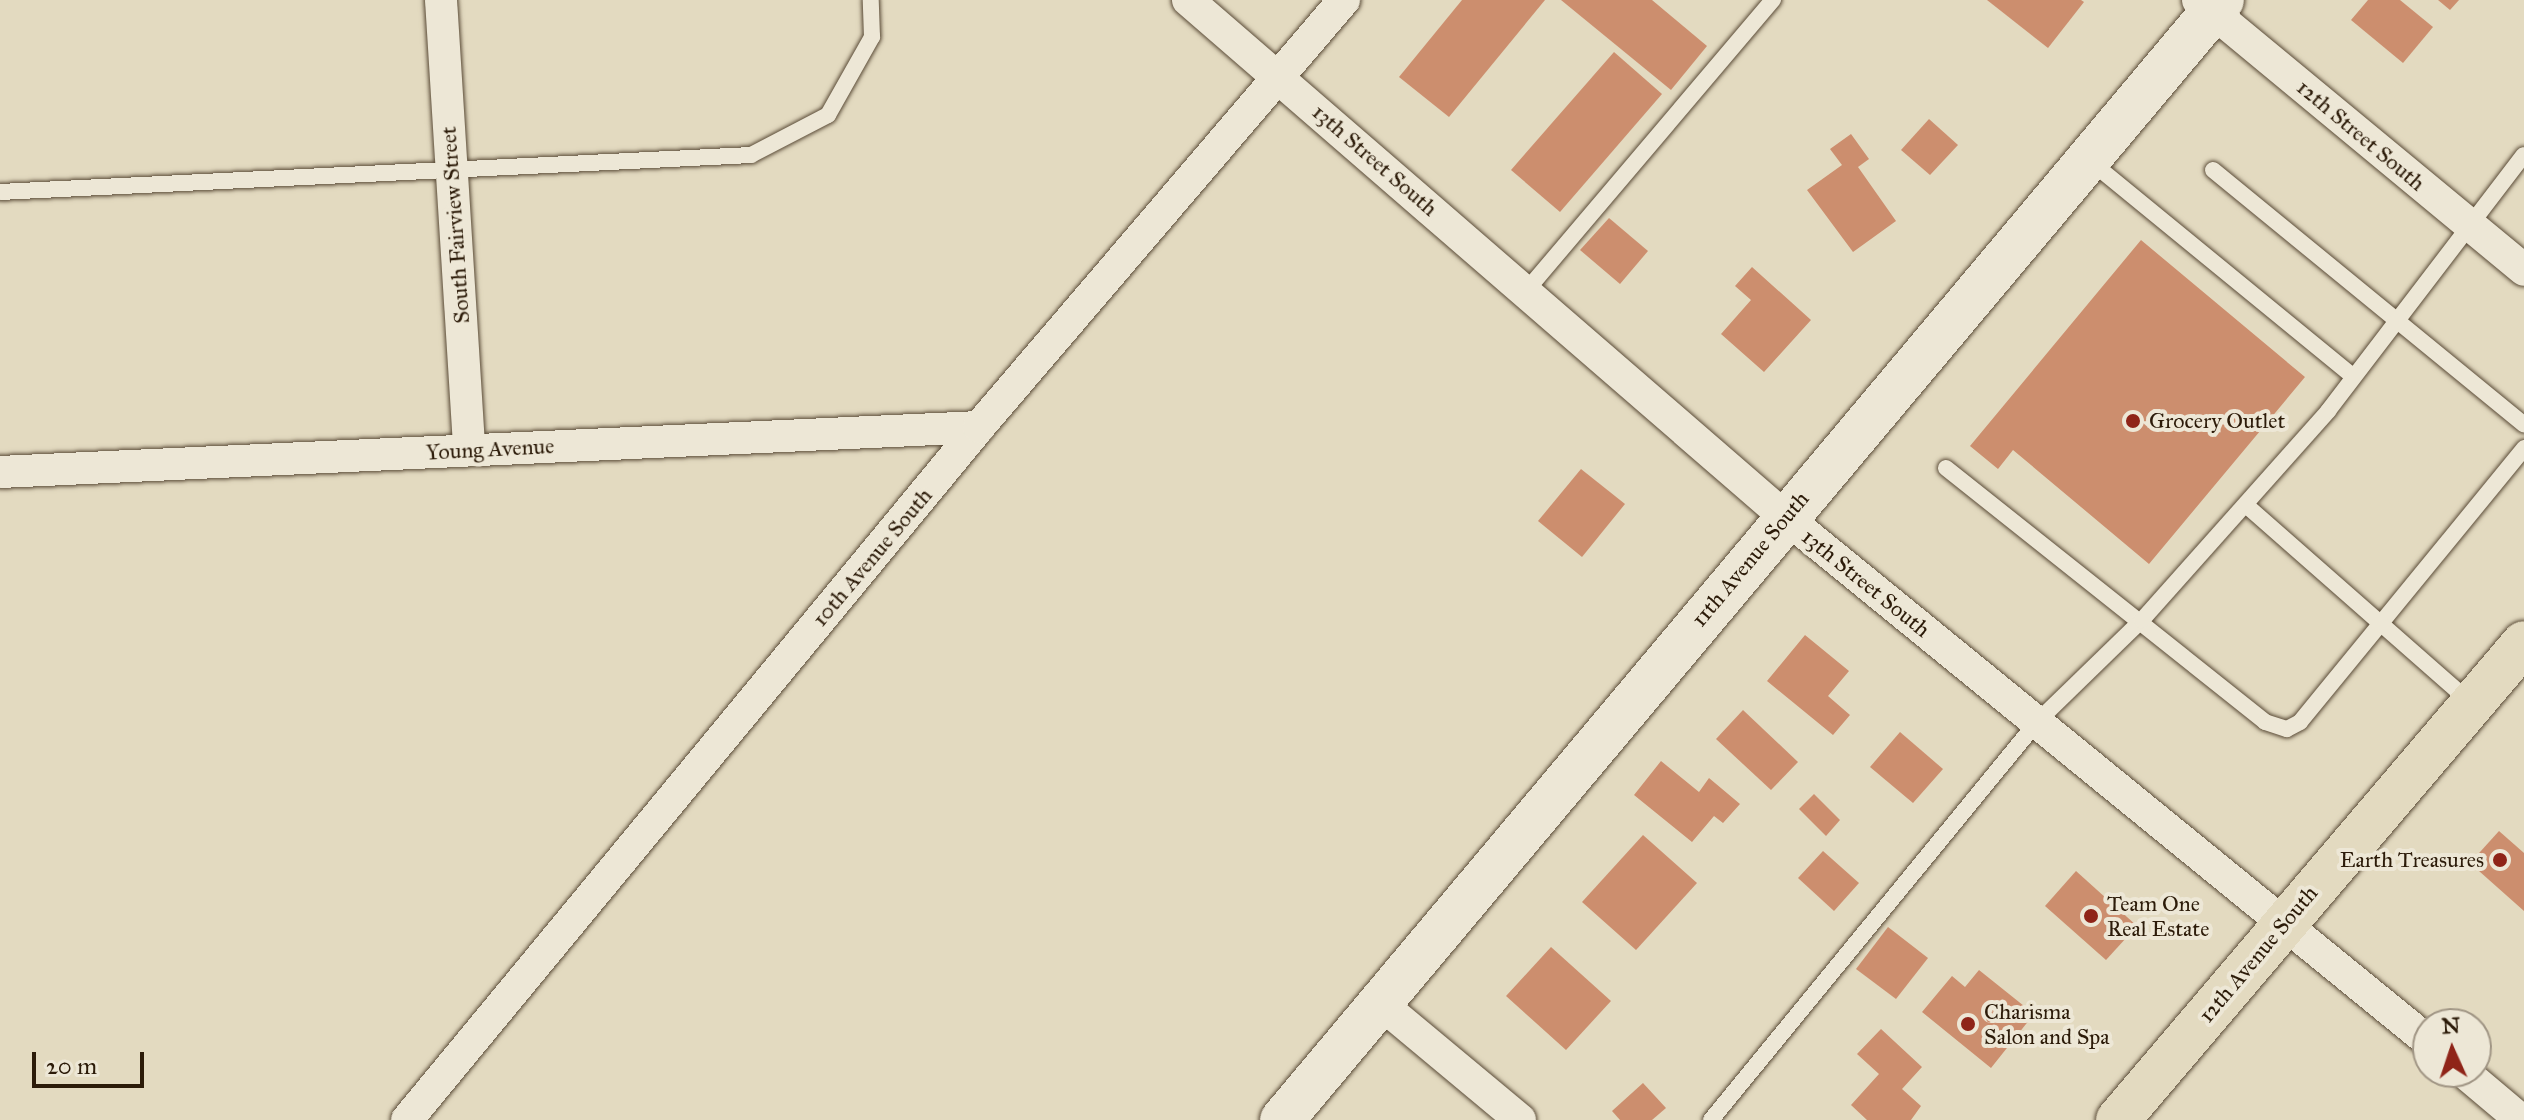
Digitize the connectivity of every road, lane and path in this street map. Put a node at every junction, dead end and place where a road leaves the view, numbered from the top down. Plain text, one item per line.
1 (441, 0) edge
2 (871, 0) edge
3 (1188, 0) edge
4 (1344, 0) edge
5 (1773, 0) edge
6 (2211, 4) edge
7 (1280, 79) junction
8 (2524, 155) edge
9 (2089, 160) junction
10 (451, 170) junction
11 (2213, 170) dead end
12 (0, 192) edge
13 (2468, 224) junction
14 (2524, 270) edge
15 (1526, 291) junction
16 (2396, 317) junction
17 (2353, 376) junction
18 (2524, 425) edge
19 (979, 427) junction
20 (2524, 448) edge
21 (469, 450) junction
22 (1946, 468) dead end
23 (0, 472) edge
24 (2247, 506) junction
25 (1785, 517) junction
26 (2142, 620) junction
27 (2381, 625) junction
28 (2524, 643) edge
29 (2474, 705) junction
30 (2037, 722) junction
31 (2286, 921) junction
32 (1381, 1004) junction
33 (2412, 1027) edge
34 (2483, 1088) edge
35 (407, 1120) edge
36 (1282, 1120) edge
37 (1520, 1120) edge
38 (1711, 1120) edge
39 (2118, 1120) edge
40 (2521, 1120) edge

1 - 10 street, South Fairview Street
2 - 10 lane
3 - 7 street, 13th Street South
4 - 7 street, 10th Avenue South
5 - 15 lane
6 - 9 street, 11th Avenue South
6 - 13 street, 12th Street South
7 - 15 street, 13th Street South
7 - 19 street, 10th Avenue South
8 - 13 lane
9 - 17 lane
9 - 25 street, 11th Avenue South
10 - 12 lane
10 - 21 street, South Fairview Street
11 - 16 lane
13 - 14 street, 12th Street South
13 - 16 lane
15 - 25 street, 13th Street South
16 - 17 lane
16 - 18 lane
17 - 24 lane
19 - 21 street, Young Avenue
19 - 35 street, 10th Avenue South
20 - 27 lane
21 - 23 street, Young Avenue
22 - 26 lane
24 - 26 lane
24 - 27 lane
25 - 30 street, 13th Street South
25 - 32 street, 11th Avenue South
26 - 27 lane
26 - 30 lane
27 - 29 lane
28 - 29 main road, 12th Avenue South
29 - 31 main road, 12th Avenue South
30 - 31 street, 13th Street South
30 - 38 lane
31 - 33 street, 13th Street South
31 - 39 main road, 12th Avenue South
32 - 36 street, 11th Avenue South
32 - 37 street
34 - 40 street

